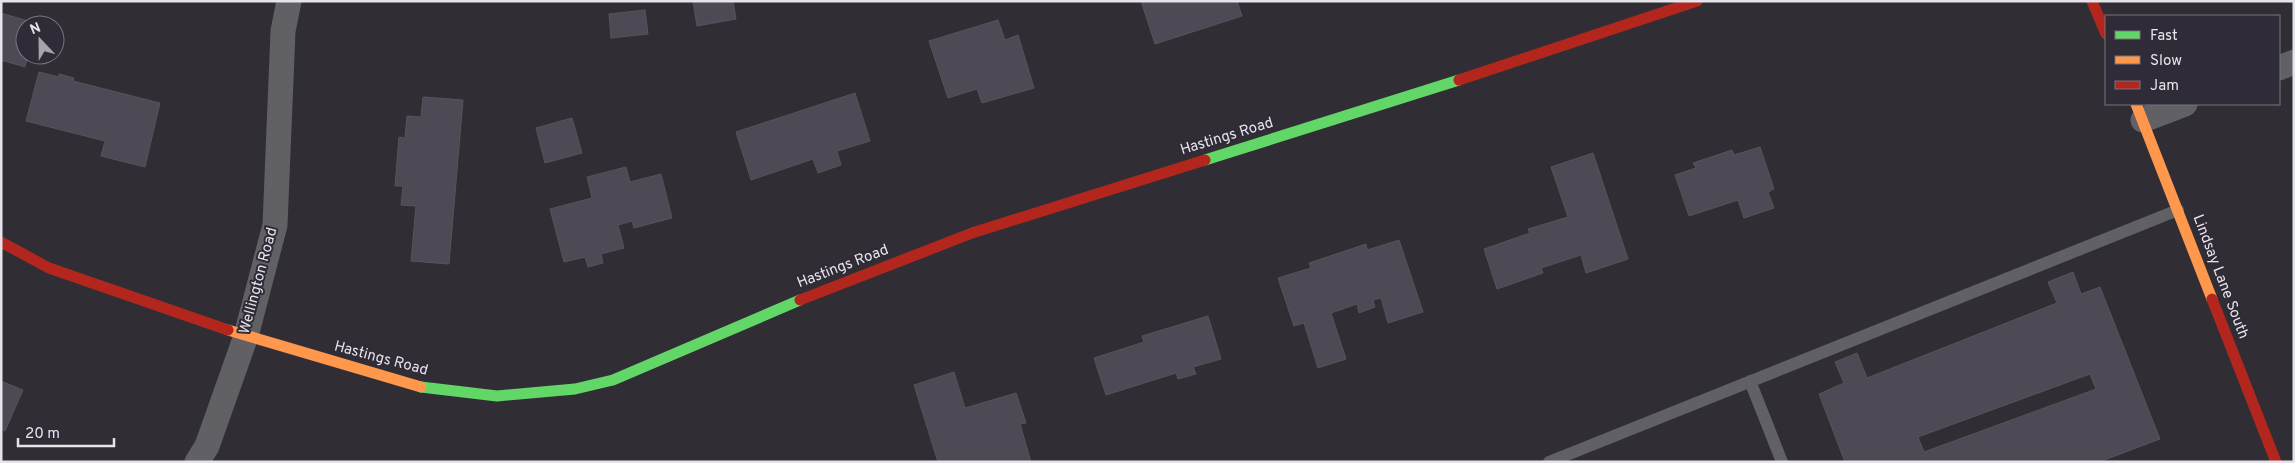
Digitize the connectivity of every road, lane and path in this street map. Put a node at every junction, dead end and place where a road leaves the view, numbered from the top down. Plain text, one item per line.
1 (288, 1) edge
2 (1697, 1) edge
3 (2092, 1) edge
4 (2105, 32) edge
5 (2294, 62) edge
6 (2280, 68) edge
7 (2179, 105) edge
8 (2140, 112) edge
9 (2178, 210) junction
10 (1, 242) edge
11 (246, 336) junction
12 (1750, 381) junction
13 (197, 462) edge
14 (1549, 462) edge
15 (1782, 462) edge
16 (2276, 462) edge

1 - 11 street, Wellington Road
2 - 11 street, Hastings Road
3 - 4 street
5 - 6 street
7 - 8 street
8 - 9 street, Lindsay Lane South
9 - 12 lane
9 - 16 street, Lindsay Lane South
10 - 11 street, Hastings Road
11 - 13 street, Wellington Road
12 - 14 lane
12 - 15 lane

